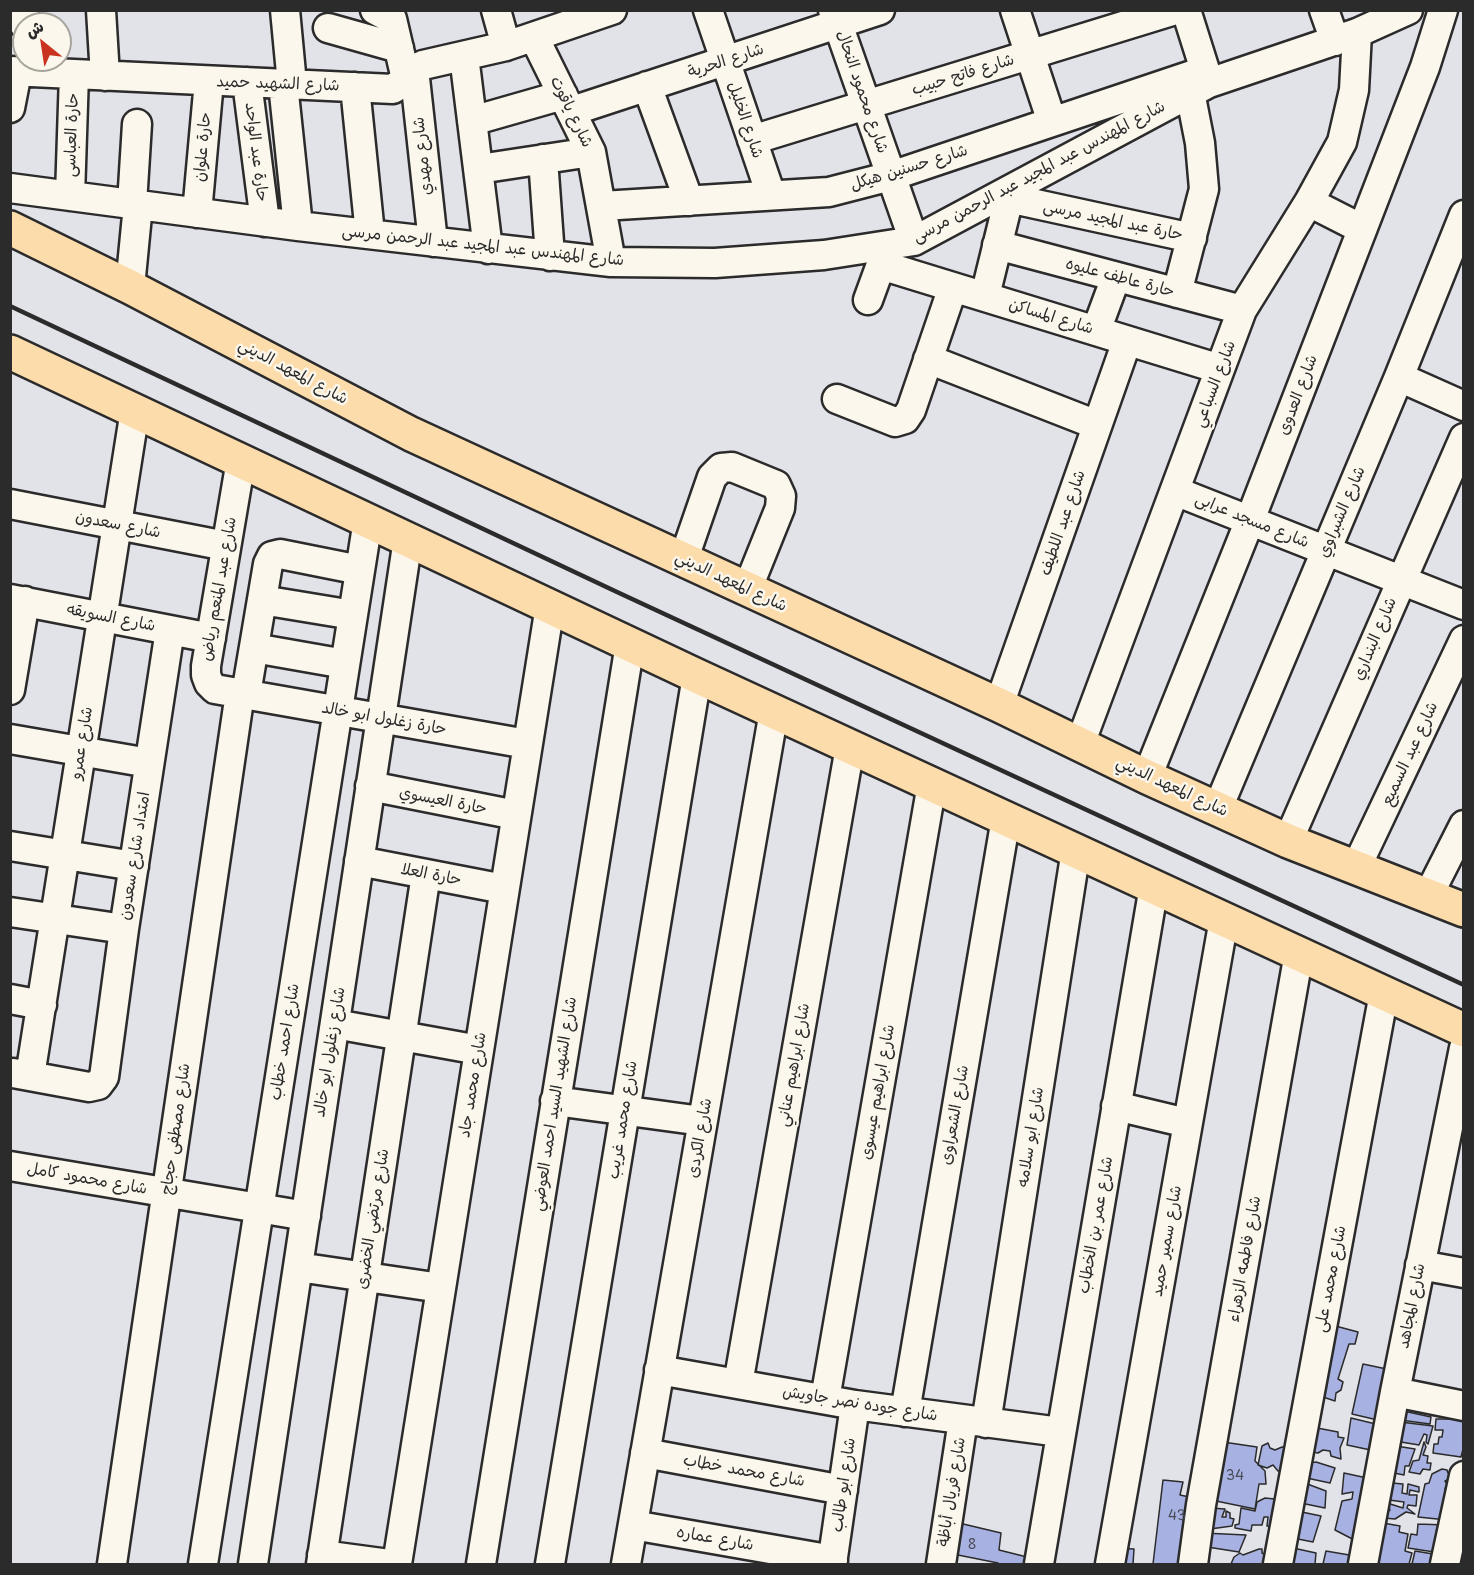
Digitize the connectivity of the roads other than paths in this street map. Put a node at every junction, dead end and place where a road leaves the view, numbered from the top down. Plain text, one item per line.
1 (101, 10) edge
2 (285, 10) edge
3 (375, 10) edge
4 (496, 10) edge
5 (612, 10) edge
6 (708, 10) edge
7 (880, 10) edge
8 (1015, 10) edge
9 (1175, 10) edge
10 (1186, 10) edge
11 (1324, 10) edge
12 (1408, 10) edge
13 (1443, 10) edge
14 (836, 17) edge
15 (328, 28) dead end
16 (534, 37) junction
17 (1346, 37) junction
18 (506, 46) junction
19 (1030, 55) junction
20 (464, 56) junction
21 (725, 61) junction
22 (406, 66) junction
23 (18, 72) edge
24 (52, 72) edge
25 (74, 74) junction
26 (105, 76) junction
27 (209, 81) junction
28 (247, 82) junction
29 (1201, 82) junction
30 (287, 84) junction
31 (647, 86) junction
32 (355, 87) junction
33 (568, 103) junction
34 (866, 105) junction
35 (10, 108) edge
36 (472, 121) junction
37 (1052, 122) junction
38 (137, 124) dead end
39 (752, 140) junction
40 (591, 152) junction
41 (543, 159) junction
42 (478, 169) junction
43 (891, 176) junction
44 (10, 188) edge
45 (771, 195) junction
46 (70, 196) junction
47 (1004, 197) junction
48 (688, 201) junction
49 (1309, 202) junction
50 (135, 205) junction
51 (602, 206) junction
52 (197, 213) junction
53 (1464, 215) edge
54 (265, 222) junction
55 (298, 226) junction
56 (10, 228) edge
57 (1362, 229) junction
58 (370, 234) junction
59 (1192, 238) junction
60 (433, 242) junction
61 (997, 245) junction
62 (488, 249) junction
63 (894, 250) junction
64 (550, 255) junction
65 (611, 262) junction
66 (1116, 277) junction
67 (130, 287) junction
68 (953, 287) junction
69 (1178, 293) junction
70 (985, 296) junction
71 (868, 300) dead end
72 (1242, 310) junction
73 (1096, 331) junction
74 (1126, 340) junction
75 (10, 352) edge
76 (928, 359) junction
77 (1220, 369) junction
78 (1399, 377) junction
79 (837, 399) dead end
80 (1464, 406) edge
81 (135, 410) junction
82 (1097, 425) junction
83 (1464, 438) edge
84 (241, 460) junction
85 (1175, 491) junction
86 (10, 504) edge
87 (368, 520) junction
88 (1250, 520) junction
89 (117, 525) junction
90 (408, 539) junction
91 (226, 546) junction
92 (1326, 550) junction
93 (683, 561) junction
94 (360, 570) junction
95 (1401, 580) junction
96 (747, 590) junction
97 (18, 600) edge
98 (262, 600) junction
99 (1464, 605) edge
100 (550, 606) junction
101 (353, 615) junction
102 (102, 616) junction
103 (171, 630) junction
104 (211, 638) junction
105 (1464, 640) edge
106 (630, 644) junction
107 (254, 648) junction
108 (345, 664) junction
109 (697, 676) junction
110 (10, 690) edge
111 (243, 694) junction
112 (999, 705) junction
113 (338, 711) junction
114 (774, 711) junction
115 (381, 718) junction
116 (10, 739) edge
117 (527, 744) junction
118 (1080, 744) junction
119 (850, 747) junction
120 (81, 751) junction
121 (149, 763) junction
122 (1147, 777) junction
123 (932, 784) junction
124 (370, 786) junction
125 (1218, 808) junction
126 (516, 815) junction
127 (1006, 818) junction
128 (1464, 825) edge
129 (1288, 841) junction
130 (10, 846) edge
131 (1076, 850) junction
132 (64, 855) junction
133 (359, 861) junction
134 (134, 866) junction
135 (1356, 868) junction
136 (426, 874) junction
137 (1154, 886) junction
138 (504, 889) junction
139 (1428, 896) junction
140 (1464, 910) edge
141 (10, 912) edge
142 (53, 919) junction
143 (1224, 919) junction
144 (124, 929) junction
145 (1299, 953) junction
146 (1384, 993) junction
147 (10, 999) edge
148 (42, 1005) junction
149 (334, 1024) junction
150 (1464, 1030) edge
151 (401, 1036) junction
152 (1464, 1048) edge
153 (479, 1050) junction
154 (20, 1074) edge
155 (555, 1101) junction
156 (1116, 1106) junction
157 (625, 1111) junction
158 (702, 1122) junction
159 (1187, 1123) junction
160 (10, 1166) edge
161 (167, 1192) junction
162 (259, 1208) junction
163 (306, 1216) junction
164 (1420, 1265) junction
165 (298, 1267) junction
166 (1464, 1273) edge
167 (364, 1277) junction
168 (441, 1288) junction
169 (659, 1370) junction
170 (738, 1384) junction
171 (1395, 1392) junction
172 (825, 1399) junction
173 (855, 1405) junction
174 (1464, 1406) edge
175 (905, 1412) junction
176 (975, 1421) junction
177 (1060, 1432) junction
178 (645, 1453) junction
179 (1464, 1476) edge
180 (843, 1490) junction
181 (633, 1525) junction
182 (322, 1560) edge
183 (833, 1562) edge
184 (112, 1564) edge
185 (203, 1564) edge
186 (253, 1564) edge
187 (389, 1564) edge
188 (397, 1564) edge
189 (481, 1564) edge
190 (550, 1564) edge
191 (626, 1564) edge
192 (941, 1564) edge
193 (1039, 1564) edge
194 (1110, 1564) edge
195 (1193, 1564) edge
196 (1278, 1564) edge
197 (1363, 1564) edge
198 (1445, 1564) edge

1 - 26 street
2 - 30 street
3 - 22 street, شارع مهدي
4 - 18 street
5 - 16 street, شارع الشهيد حميد
6 - 21 street, شارع الخليل
7 - 14 street, شارع الحرية
8 - 19 street
9 - 19 street, شارع فاتح حبيب
10 - 29 street
11 - 17 street
12 - 17 street, شارع المهندس عبد المجيد عبد الرحمن مرسى
13 - 57 street, شارع العدوى
14 - 21 street, شارع الحرية
14 - 34 street, شارع محمود النحال
15 - 22 street
16 - 18 street, شارع الشهيد حميد
16 - 33 street, شارع ياقوت
17 - 29 street, شارع المهندس عبد المجيد عبد الرحمن مرسى
17 - 49 street, شارع السباعي
18 - 20 street, شارع الشهيد حميد
19 - 34 street, شارع فاتح حبيب
19 - 37 street
20 - 22 street, شارع الشهيد حميد
20 - 36 street
21 - 31 street, شارع الحرية
21 - 39 street, شارع الخليل
22 - 32 street, شارع الشهيد حميد
22 - 60 street, شارع مهدي
23 - 35 street
24 - 25 street, شارع الشهيد حميد
25 - 26 street, شارع الشهيد حميد
25 - 46 street, حارة العباسى
26 - 27 street, شارع الشهيد حميد
27 - 28 street, شارع الشهيد حميد
27 - 52 street, حارة علوان
28 - 30 street, شارع الشهيد حميد
28 - 54 street, حارة عبد الواحد
29 - 37 street, شارع حسنين هيكل
29 - 47 street, شارع المهندس عبد المجيد عبد الرحمن مرسى
29 - 59 street
30 - 32 street, شارع الشهيد حميد
30 - 55 street
31 - 33 street, شارع الحرية
31 - 48 street
32 - 58 street
33 - 36 street, شارع الحرية
33 - 40 street, شارع ياقوت
34 - 39 street, شارع فاتح حبيب
34 - 43 street, شارع محمود النحال
36 - 42 street
37 - 43 street, شارع حسنين هيكل
38 - 50 street
39 - 45 street, شارع الخليل
40 - 41 street
40 - 51 street, شارع ياقوت
41 - 42 street
41 - 64 street
42 - 62 street
43 - 45 street, شارع حسنين هيكل
43 - 63 street, شارع محمود النحال
44 - 46 street, شارع المهندس عبد المجيد عبد الرحمن مرسى
45 - 48 street, شارع حسنين هيكل
46 - 50 street, شارع المهندس عبد المجيد عبد الرحمن مرسى
47 - 59 street, حارة عبد المجيد مرسى
47 - 61 street
47 - 63 street, شارع المهندس عبد المجيد عبد الرحمن مرسى
48 - 51 street, شارع حسنين هيكل
49 - 57 street
49 - 72 street, شارع السباعي
50 - 52 street, شارع المهندس عبد المجيد عبد الرحمن مرسى
50 - 67 street
51 - 65 street, شارع ياقوت
52 - 54 street, شارع المهندس عبد المجيد عبد الرحمن مرسى
53 - 78 street, شارع الشبراوي
54 - 55 street, شارع المهندس عبد المجيد عبد الرحمن مرسى
55 - 58 street, شارع المهندس عبد المجيد عبد الرحمن مرسى
56 - 67 main road, شارع المعهد الديني
57 - 88 street, شارع العدوى
58 - 60 street, شارع المهندس عبد المجيد عبد الرحمن مرسى
59 - 69 street
60 - 62 street, شارع المهندس عبد المجيد عبد الرحمن مرسى
61 - 66 street, حارة عاطف عليوه
61 - 70 street
62 - 64 street, شارع المهندس عبد المجيد عبد الرحمن مرسى
63 - 65 street, شارع المهندس عبد المجيد عبد الرحمن مرسى
63 - 68 street, شارع المساكن
63 - 71 street
64 - 65 street, شارع المهندس عبد المجيد عبد الرحمن مرسى
66 - 69 street, حارة عاطف عليوه
66 - 73 street
67 - 93 main road, شارع المعهد الديني
68 - 70 street, شارع المساكن
68 - 76 street
69 - 72 street, حارة عاطف عليوه
70 - 73 street, شارع المساكن
72 - 77 street, شارع السباعي
73 - 74 street, شارع المساكن
74 - 77 street, شارع المساكن
74 - 82 street, شارع عبد اللطيف
75 - 81 main road
76 - 79 street
76 - 82 street
77 - 85 street, شارع السباعي
78 - 80 street
78 - 92 street, شارع الشبراوي
81 - 84 main road
81 - 89 street, شارع عمرو
82 - 112 street, شارع عبد اللطيف
83 - 95 street, شارع البنداري
84 - 87 main road
84 - 91 street, شارع عبد المنعم رياض
85 - 88 street, شارع مسجد عرابى
85 - 118 street, شارع السباعي
86 - 89 street, شارع سعدون
87 - 90 main road
87 - 94 street, شارع احمد خطاب
88 - 92 street, شارع مسجد عرابى
88 - 122 street, شارع العدوى
89 - 91 street, شارع سعدون
89 - 102 street, شارع عمرو
90 - 100 main road
90 - 115 street, شارع زغلول ابو خالد
91 - 104 street, شارع عبد المنعم رياض
92 - 95 street, شارع مسجد عرابى
92 - 125 street, شارع الشبراوي
93 - 96 main road, شارع المعهد الديني
93 - 96 street
94 - 98 street, شارع مصطفى حجاج
94 - 101 street, شارع احمد خطاب
95 - 99 street, شارع مسجد عرابى
95 - 129 street, شارع البنداري
96 - 112 main road, شارع المعهد الديني
97 - 102 street, شارع السويقه
97 - 110 street
98 - 101 street
98 - 107 street, شارع مصطفى حجاج
100 - 106 main road
100 - 117 street, شارع محمد جاد
101 - 108 street, شارع احمد خطاب
102 - 103 street, شارع السويقه
102 - 120 street, شارع عمرو
103 - 104 street, شارع السويقه
103 - 121 street, امتداد شارع سعدون
104 - 111 street, شارع عبد المنعم رياض
105 - 135 street, شارع عبد السميع
106 - 109 main road
106 - 155 street, شارع الشهيد السيد احمد العوضي
107 - 108 street
107 - 111 street, شارع مصطفى حجاج
108 - 113 street, شارع احمد خطاب
109 - 114 main road
109 - 157 street, شارع محمد غريب
111 - 113 street, حارة زغلول ابو خالد
111 - 161 street, شارع مصطفى حجاج
112 - 118 main road, شارع المعهد الديني
113 - 115 street, حارة زغلول ابو خالد
113 - 162 street, شارع احمد خطاب
114 - 119 main road
114 - 158 street, شارع الكردى
115 - 117 street, حارة زغلول ابو خالد
115 - 124 street, شارع زغلول ابو خالد
116 - 120 street
117 - 126 street, شارع محمد جاد
118 - 122 main road, شارع المعهد الديني
119 - 123 main road
119 - 170 street, شارع ابراهيم عناني
120 - 121 street
120 - 132 street, شارع عمرو
121 - 134 street, امتداد شارع سعدون
122 - 125 main road, شارع المعهد الديني
123 - 127 main road
123 - 172 street, شارع ابراهيم عيسوى
124 - 126 street, حارة العيسوي
124 - 133 street, شارع زغلول ابو خالد
125 - 129 main road, شارع المعهد الديني
126 - 138 street, شارع محمد جاد
127 - 131 main road
127 - 175 street, شارع الشعراوى
128 - 139 street
129 - 135 main road, شارع المعهد الديني
130 - 132 street
131 - 137 main road
131 - 176 street, شارع ابو سلامه
132 - 134 street
132 - 142 street, شارع عمرو
133 - 136 street, حارة العلا
133 - 149 street, شارع زغلول ابو خالد
134 - 144 street, امتداد شارع سعدون
135 - 139 main road, شارع المعهد الديني
136 - 138 street, حارة العلا
136 - 151 street, شارع مرتضي الخضرى
137 - 143 main road
137 - 156 street, شارع عمر بن الخطاب
138 - 153 street, شارع محمد جاد
139 - 140 main road, شارع المعهد الديني
141 - 142 street
142 - 144 street
142 - 148 street, شارع عمرو
143 - 145 main road
143 - 159 street, شارع سمير حميد
144 - 154 street, امتداد شارع سعدون
145 - 146 main road
145 - 195 street, شارع فاطمه الزهراء
146 - 150 main road
146 - 196 street, شارع محمد على
147 - 148 street
148 - 154 street, شارع عمرو
149 - 151 street
149 - 163 street, شارع زغلول ابو خالد
151 - 153 street
151 - 167 street, شارع مرتضي الخضرى
152 - 164 street, شارع المجاهد
153 - 168 street, شارع محمد جاد
155 - 157 street
155 - 189 street, شارع الشهيد السيد احمد العوضي
156 - 159 street
156 - 177 street, شارع عمر بن الخطاب
157 - 158 street
157 - 190 street, شارع محمد غريب
158 - 169 street, شارع الكردى
159 - 194 street, شارع سمير حميد
160 - 161 street, شارع محمود كامل
161 - 162 street, شارع محمود كامل
161 - 184 street, شارع مصطفى حجاج
162 - 163 street, شارع محمود كامل
162 - 185 street, شارع احمد خطاب
163 - 165 street, شارع زغلول ابو خالد
164 - 166 street
164 - 171 street, شارع المجاهد
165 - 167 street
165 - 186 street, شارع زغلول ابو خالد
167 - 168 street
167 - 182 street, شارع مرتضي الخضرى
168 - 188 street, شارع محمد جاد
169 - 170 street, شارع جوده نصر جاويش
169 - 178 street, شارع الكردى
170 - 172 street, شارع جوده نصر جاويش
171 - 174 street
171 - 197 street, شارع المجاهد
172 - 173 street, شارع جوده نصر جاويش
173 - 175 street, شارع جوده نصر جاويش
173 - 180 street, شارع ابو طالب
175 - 176 street, شارع جوده نصر جاويش
176 - 177 street, شارع جوده نصر جاويش
176 - 192 street, شارع فريال أباظة
177 - 193 street, شارع عمر بن الخطاب
178 - 180 street, شارع محمد خطاب
178 - 181 street, شارع الكردى
179 - 198 street
180 - 183 street, شارع ابو طالب
181 - 183 street, شارع عماره
181 - 191 street, شارع الكردى
182 - 187 street

